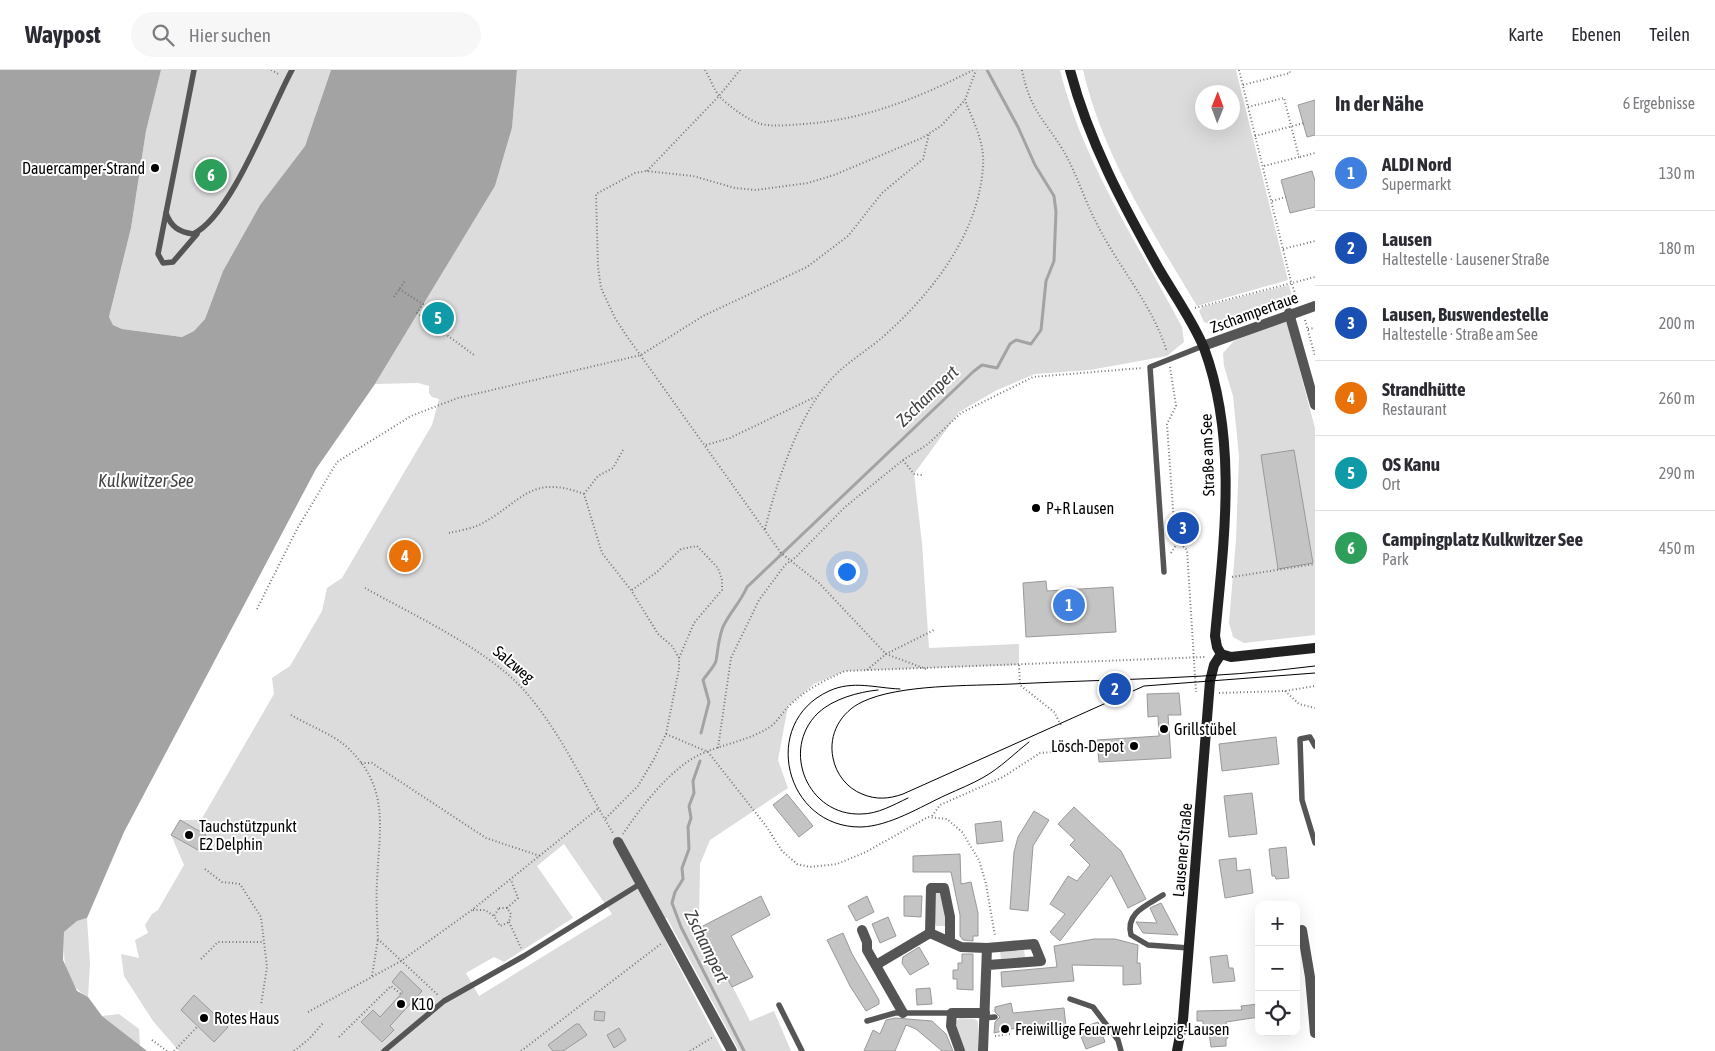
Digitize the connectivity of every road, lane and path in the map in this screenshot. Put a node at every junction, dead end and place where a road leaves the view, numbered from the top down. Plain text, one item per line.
1 (194, 70) edge
2 (292, 70) edge
3 (705, 70) edge
4 (740, 70) edge
5 (974, 70) edge
6 (1022, 70) edge
7 (1070, 70) edge
8 (1239, 70) edge
9 (1289, 70) edge
10 (1243, 85) junction
11 (719, 96) junction
12 (965, 100) junction
13 (1248, 107) junction
14 (1304, 123) dead end
15 (1291, 126) junction
16 (929, 134) junction
17 (1256, 136) junction
18 (1314, 153) edge
19 (1299, 157) junction
20 (1315, 158) edge
21 (1263, 167) junction
22 (646, 171) junction
23 (1286, 197) dead end
24 (1272, 201) junction
25 (166, 213) junction
26 (199, 232) junction
27 (1315, 240) edge
28 (1283, 249) junction
29 (1315, 277) edge
30 (404, 282) dead end
31 (1291, 282) junction
32 (399, 289) junction
33 (394, 297) dead end
34 (1315, 306) edge
35 (1301, 309) junction
36 (1183, 311) junction
37 (1289, 314) junction
38 (1315, 328) edge
39 (1308, 330) junction
40 (1203, 346) junction
41 (474, 355) dead end
42 (641, 355) junction
43 (1315, 356) edge
44 (1170, 361) junction
45 (1150, 367) junction
46 (817, 396) junction
47 (1315, 405) edge
48 (706, 445) junction
49 (624, 450) dead end
50 (903, 460) junction
51 (922, 475) dead end
52 (584, 494) junction
53 (764, 530) junction
54 (449, 533) dead end
55 (790, 560) junction
56 (1315, 564) edge
57 (1164, 572) dead end
58 (1220, 580) junction
59 (365, 588) dead end
60 (631, 590) junction
61 (257, 609) dead end
62 (934, 630) dead end
63 (1315, 648) edge
64 (886, 654) junction
65 (1221, 654) junction
66 (1194, 656) junction
67 (678, 658) junction
68 (1019, 665) junction
69 (926, 669) junction
70 (867, 670) junction
71 (1315, 686) edge
72 (1286, 691) junction
73 (1196, 692) dead end
74 (1219, 693) dead end
75 (1315, 708) edge
76 (291, 715) dead end
77 (1061, 725) dead end
78 (666, 734) junction
79 (1315, 746) edge
80 (718, 749) junction
81 (1068, 751) dead end
82 (708, 752) junction
83 (362, 763) junction
84 (598, 808) junction
85 (932, 816) junction
86 (605, 819) junction
87 (618, 842) junction
88 (1315, 843) edge
89 (540, 856) junction
90 (205, 869) dead end
91 (511, 880) junction
92 (640, 884) junction
93 (1163, 895) dead end
94 (507, 908) junction
95 (472, 910) junction
96 (494, 916) junction
97 (509, 922) junction
98 (862, 930) dead end
99 (1302, 930) dead end
100 (930, 933) junction
101 (669, 937) junction
102 (378, 939) junction
103 (264, 942) junction
104 (950, 942) junction
105 (992, 947) junction
106 (1188, 948) junction
107 (524, 956) junction
108 (201, 959) dead end
109 (401, 962) junction
110 (876, 965) junction
111 (988, 965) junction
112 (372, 976) junction
113 (401, 994) dead end
114 (1070, 999) dead end
115 (444, 1001) junction
116 (779, 1005) dead end
117 (261, 1006) dead end
118 (308, 1012) dead end
119 (903, 1012) junction
120 (952, 1013) junction
121 (988, 1016) junction
122 (867, 1021) dead end
123 (324, 1022) dead end
124 (198, 1026) dead end
125 (721, 1032) junction
126 (1315, 1033) edge
127 (1010, 1034) dead end
128 (339, 1037) dead end
129 (984, 1038) junction
130 (152, 1040) dead end
131 (167, 1051) edge
132 (174, 1051) edge
133 (294, 1051) edge
134 (384, 1051) edge
135 (521, 1051) edge
136 (690, 1051) edge
137 (732, 1051) edge
138 (802, 1051) edge
139 (960, 1051) edge
140 (984, 1051) edge
141 (1120, 1051) edge
142 (1178, 1051) edge

1 - 25 lane
2 - 26 lane
3 - 11 path
4 - 11 path
5 - 11 path
5 - 12 path
6 - 44 path
7 - 36 main road, Straße am See
8 - 10 path
9 - 10 path
10 - 13 path
11 - 22 path
12 - 16 path
12 - 46 path
13 - 15 path
13 - 17 path
14 - 15 path
15 - 17 path
15 - 19 path
16 - 22 path
16 - 42 path
17 - 21 path
18 - 19 path
18 - 20 path
19 - 21 path
21 - 24 path
22 - 42 path
23 - 24 path
24 - 28 path
25 - 26 lane
25 - 26 lane
27 - 28 path
28 - 31 path
29 - 31 path
30 - 32 path
31 - 35 path
31 - 36 path
32 - 33 path
32 - 41 path
34 - 35 street, Zschampertaue
35 - 37 street, Zschampertaue
35 - 39 path
36 - 40 main road, Straße am See
37 - 40 street, Zschampertaue
37 - 47 street
38 - 39 path
39 - 43 path
40 - 44 lane
40 - 58 main road, Straße am See
42 - 48 path
42 - 61 path
44 - 45 lane
44 - 66 path
45 - 50 path
45 - 57 lane
46 - 48 path
46 - 53 path
48 - 53 path
49 - 52 path
50 - 51 path
50 - 55 path
52 - 54 path
52 - 60 path
53 - 55 path
55 - 64 path
55 - 80 path
56 - 58 path
58 - 65 main road, Straße am See
59 - 84 path, Salzweg
60 - 67 path
60 - 67 path
62 - 64 path
63 - 65 main road
64 - 69 path
64 - 70 path
65 - 106 main road, Lausener Straße
66 - 68 path
66 - 73 path
67 - 78 path
68 - 69 path
68 - 77 path
69 - 70 path
70 - 80 path
71 - 72 path
72 - 74 path
72 - 75 path
76 - 83 path
78 - 82 path
78 - 86 path
79 - 88 lane
80 - 82 path
81 - 85 path
82 - 85 path
82 - 87 path
83 - 89 path
83 - 102 path
84 - 86 path, Salzweg
84 - 89 path
85 - 105 path
86 - 87 path, Salzweg
87 - 92 street
89 - 91 path
90 - 103 path
91 - 94 path
91 - 95 path
92 - 101 street
92 - 107 lane
93 - 106 lane
94 - 96 path
94 - 97 path
95 - 96 path
95 - 109 path
96 - 97 path
97 - 107 path
98 - 110 street
99 - 126 street
100 - 104 street
100 - 104 street
100 - 110 street
101 - 125 street
101 - 135 path
102 - 109 path
102 - 112 path
103 - 108 path
103 - 117 path
104 - 105 street
105 - 111 street
105 - 111 street
106 - 142 main road, Lausener Straße
107 - 115 lane
109 - 112 path
109 - 115 path
110 - 119 street
111 - 121 street
112 - 118 path
113 - 128 path
114 - 141 lane
115 - 134 lane
116 - 138 lane
119 - 120 lane
119 - 122 lane
120 - 121 street
120 - 139 street
121 - 129 street
123 - 133 path
124 - 132 path
125 - 136 path
125 - 137 street
127 - 129 path
129 - 140 street
130 - 131 path

